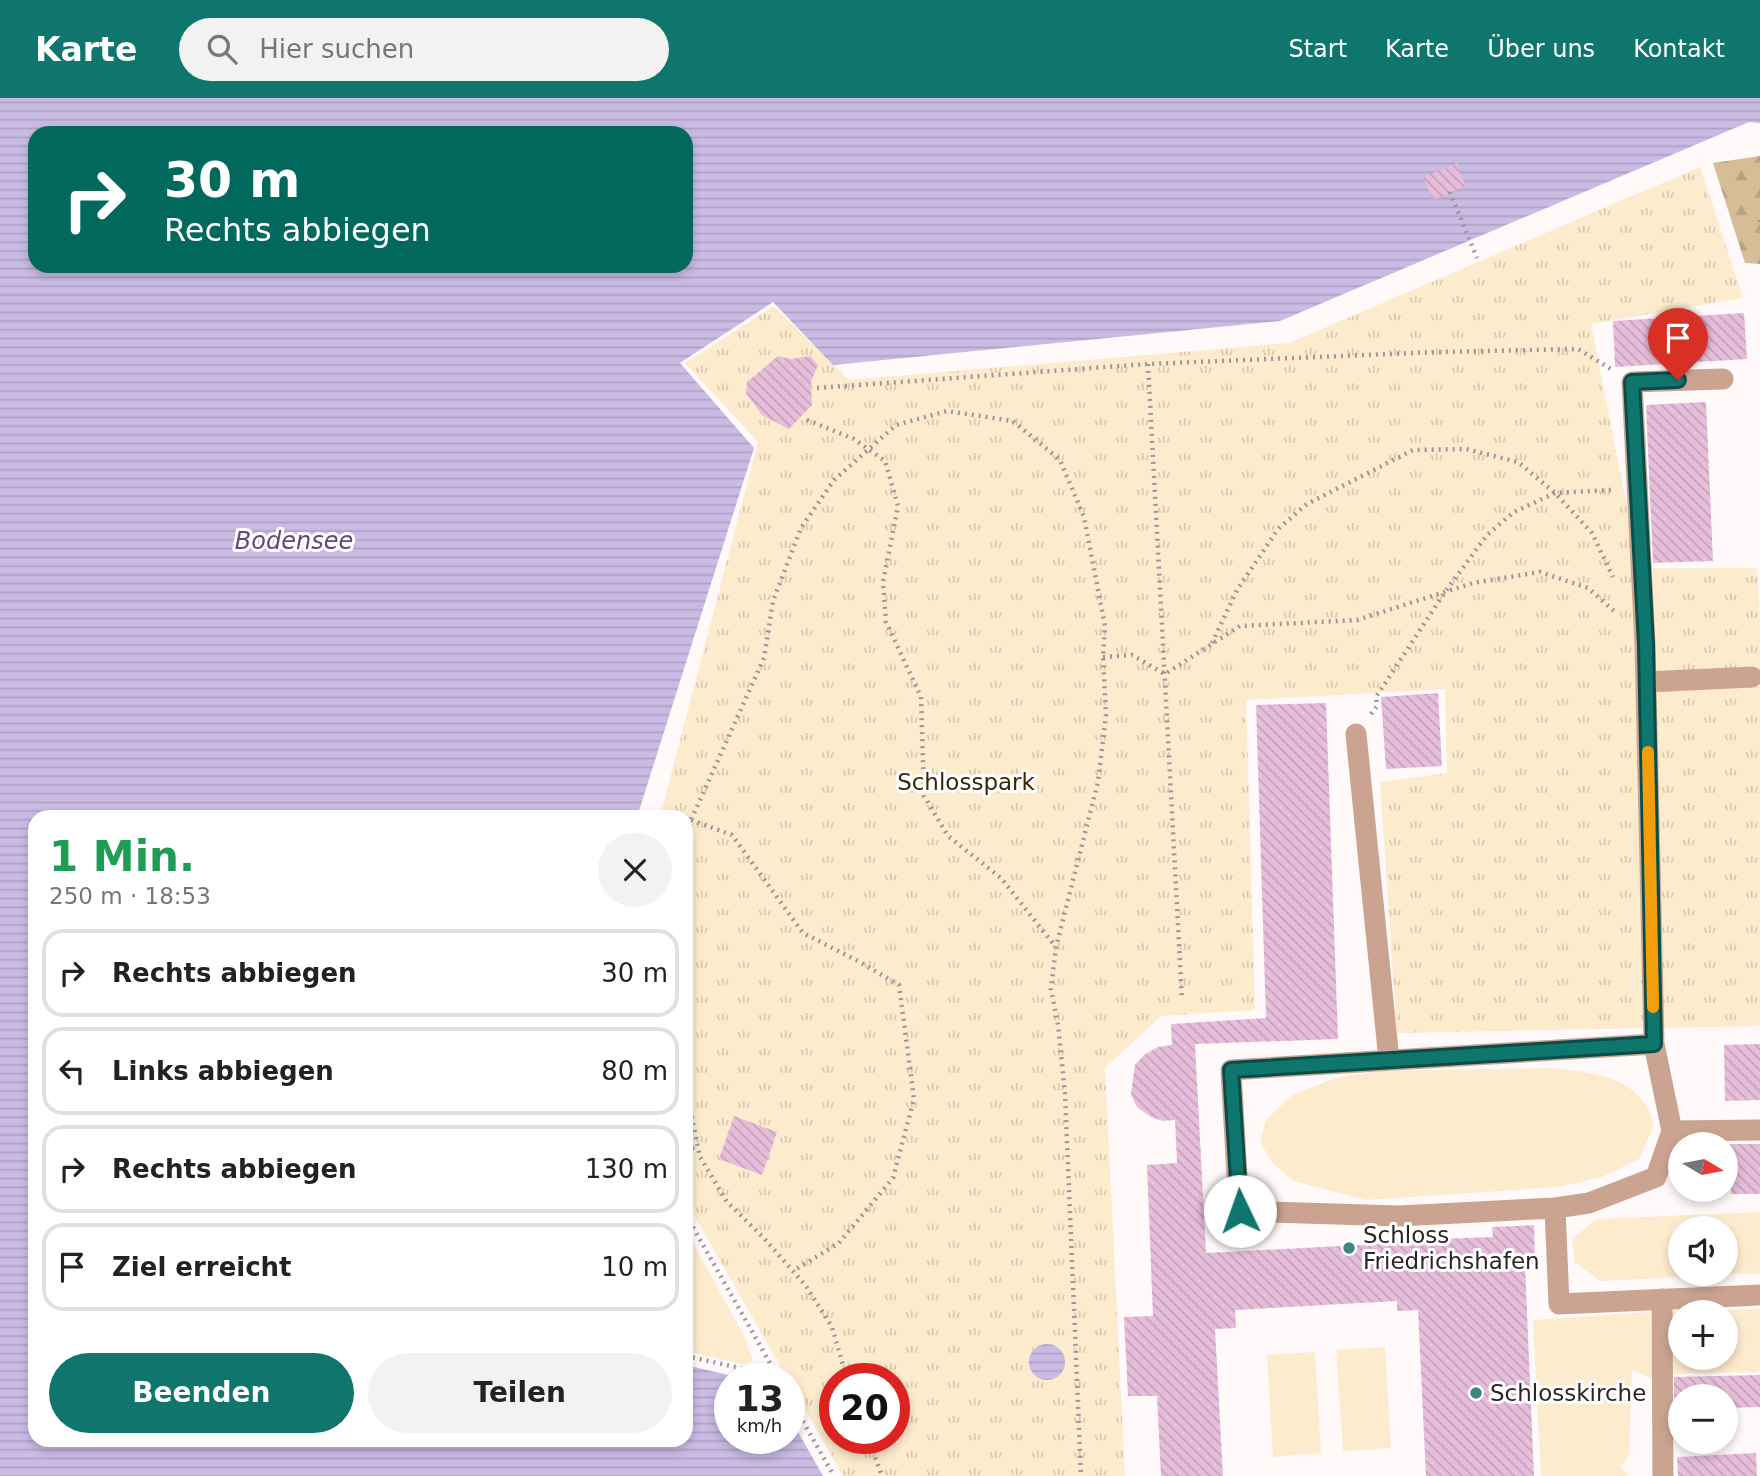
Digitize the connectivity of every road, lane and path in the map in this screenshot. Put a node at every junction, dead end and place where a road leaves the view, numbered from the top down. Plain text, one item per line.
1 (1450, 192) dead end
2 (1760, 220) edge
3 (1760, 227) edge
4 (1477, 258) dead end
5 (1148, 364) junction
6 (1723, 379) dead end
7 (1632, 382) junction
8 (817, 388) dead end
9 (807, 421) dead end
10 (868, 450) junction
11 (1637, 489) junction
12 (1555, 493) junction
13 (1616, 588) dead end
14 (1445, 592) junction
15 (1211, 643) junction
16 (1646, 644) junction
17 (1103, 657) junction
18 (1165, 674) junction
19 (1752, 677) dead end
20 (1646, 682) junction
21 (1356, 734) joint
22 (693, 816) edge
23 (693, 821) edge
24 (1056, 947) junction
25 (1182, 1000) dead end
26 (1654, 1044) junction
27 (1389, 1060) junction
28 (693, 1122) edge
29 (1760, 1130) edge
30 (1672, 1131) junction
31 (698, 1145) junction
32 (693, 1148) edge
33 (1555, 1208) junction
34 (693, 1227) edge
35 (793, 1271) junction
36 (1760, 1294) edge
37 (1662, 1299) junction
38 (693, 1358) edge
39 (717, 1363) edge
40 (770, 1363) edge
41 (843, 1363) edge
42 (805, 1425) edge
43 (874, 1454) edge
44 (834, 1476) edge
45 (882, 1476) edge
46 (1081, 1476) edge
47 (1663, 1476) edge

1 - 4 path
2 - 3 path
5 - 7 path
5 - 8 path
5 - 18 path
6 - 7 lane
7 - 11 lane
9 - 10 path
10 - 17 path
10 - 22 path
10 - 24 path
11 - 12 path
11 - 16 lane
12 - 13 path
12 - 14 path
12 - 15 path
14 - 15 path
14 - 16 path
14 - 21 path
15 - 18 path
16 - 20 lane
17 - 18 path
17 - 24 path
18 - 25 path
19 - 20 lane
20 - 26 lane
21 - 27 lane
23 - 35 path
24 - 46 path
26 - 27 lane
26 - 30 lane
27 - 33 lane
28 - 31 path
29 - 30 lane
30 - 33 lane
31 - 32 path
31 - 35 path
33 - 37 lane
34 - 40 path
35 - 41 path
36 - 37 lane
37 - 47 lane
38 - 39 path
42 - 44 path
43 - 45 path

